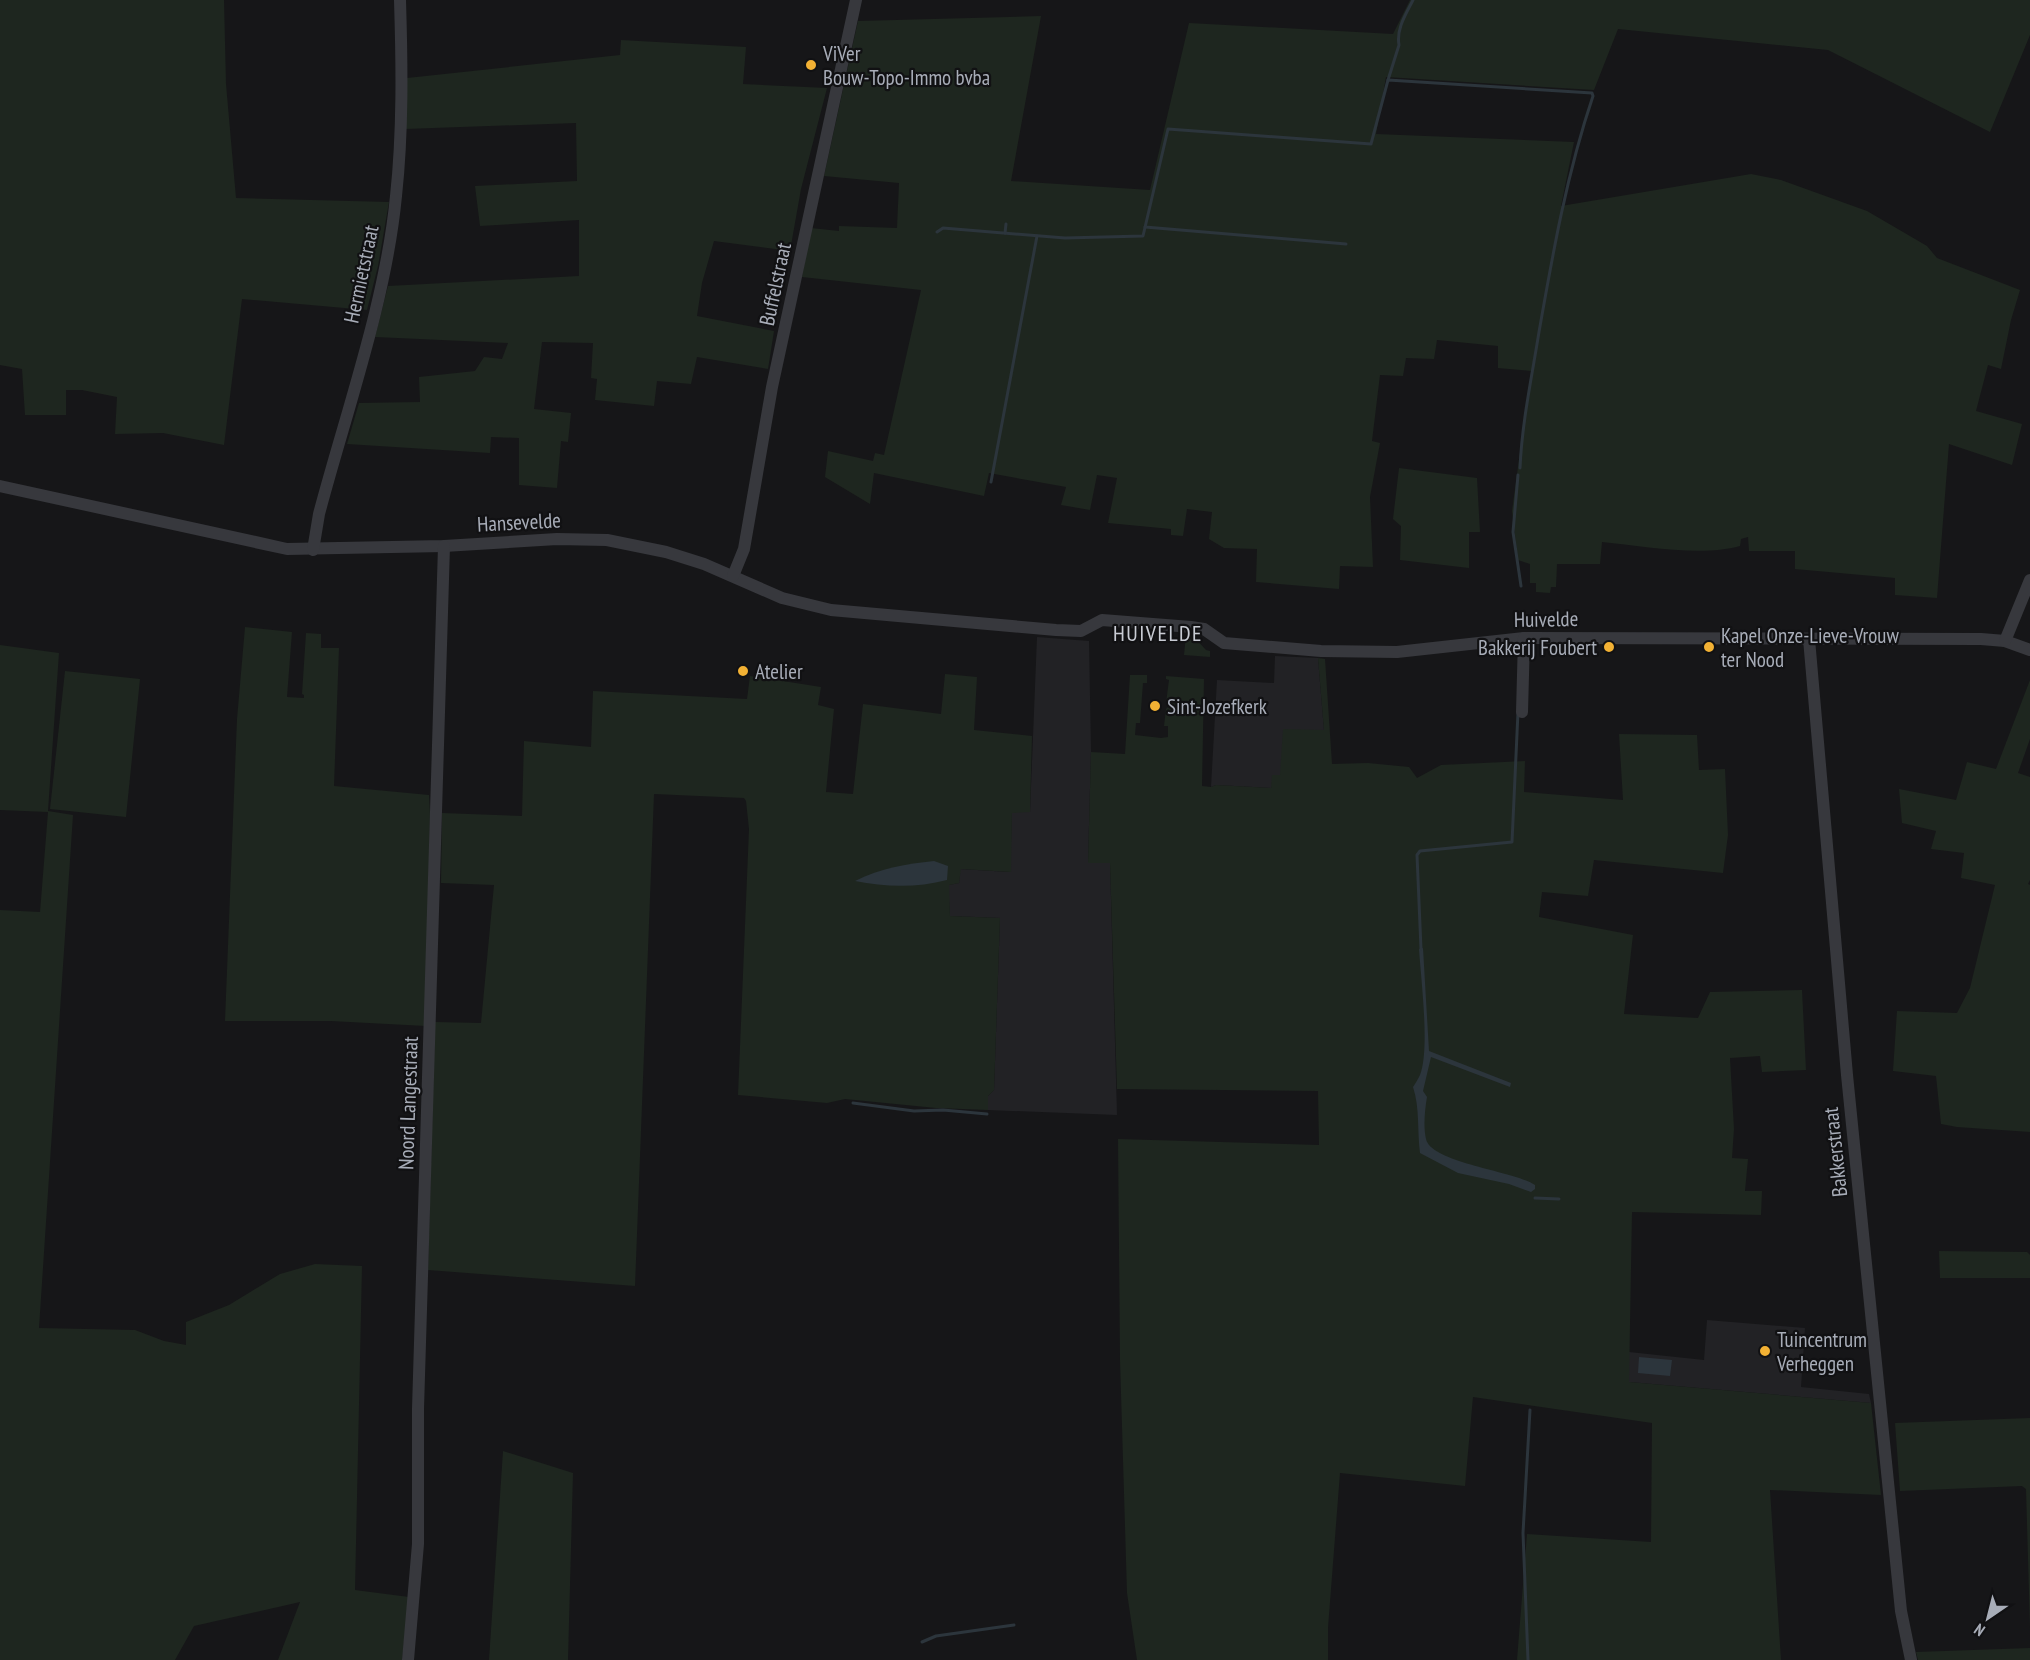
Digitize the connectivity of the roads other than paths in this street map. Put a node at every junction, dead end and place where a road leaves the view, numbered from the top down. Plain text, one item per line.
1 (400, 0) edge
2 (856, 0) edge
3 (0, 486) edge
4 (444, 546) junction
5 (313, 550) junction
6 (733, 576) junction
7 (2030, 580) edge
8 (1035, 628) joint
9 (1524, 638) junction
10 (1809, 639) junction
11 (2005, 641) junction
12 (2030, 650) edge
13 (1522, 712) dead end
14 (408, 1660) edge
15 (1911, 1660) edge

1 - 5 street, Hermietstraat
2 - 6 street, Buffelstraat
3 - 5 street, Hansevelde
4 - 5 street, Hansevelde
4 - 6 street, Hansevelde
4 - 14 street, Noord Langestraat
6 - 8 street, Hansevelde
7 - 11 street
8 - 9 street, Huivelde
9 - 10 street, Huivelde
9 - 13 street
10 - 11 street, Huivelde
10 - 15 street, Bakkerstraat
11 - 12 street, Huivelde

